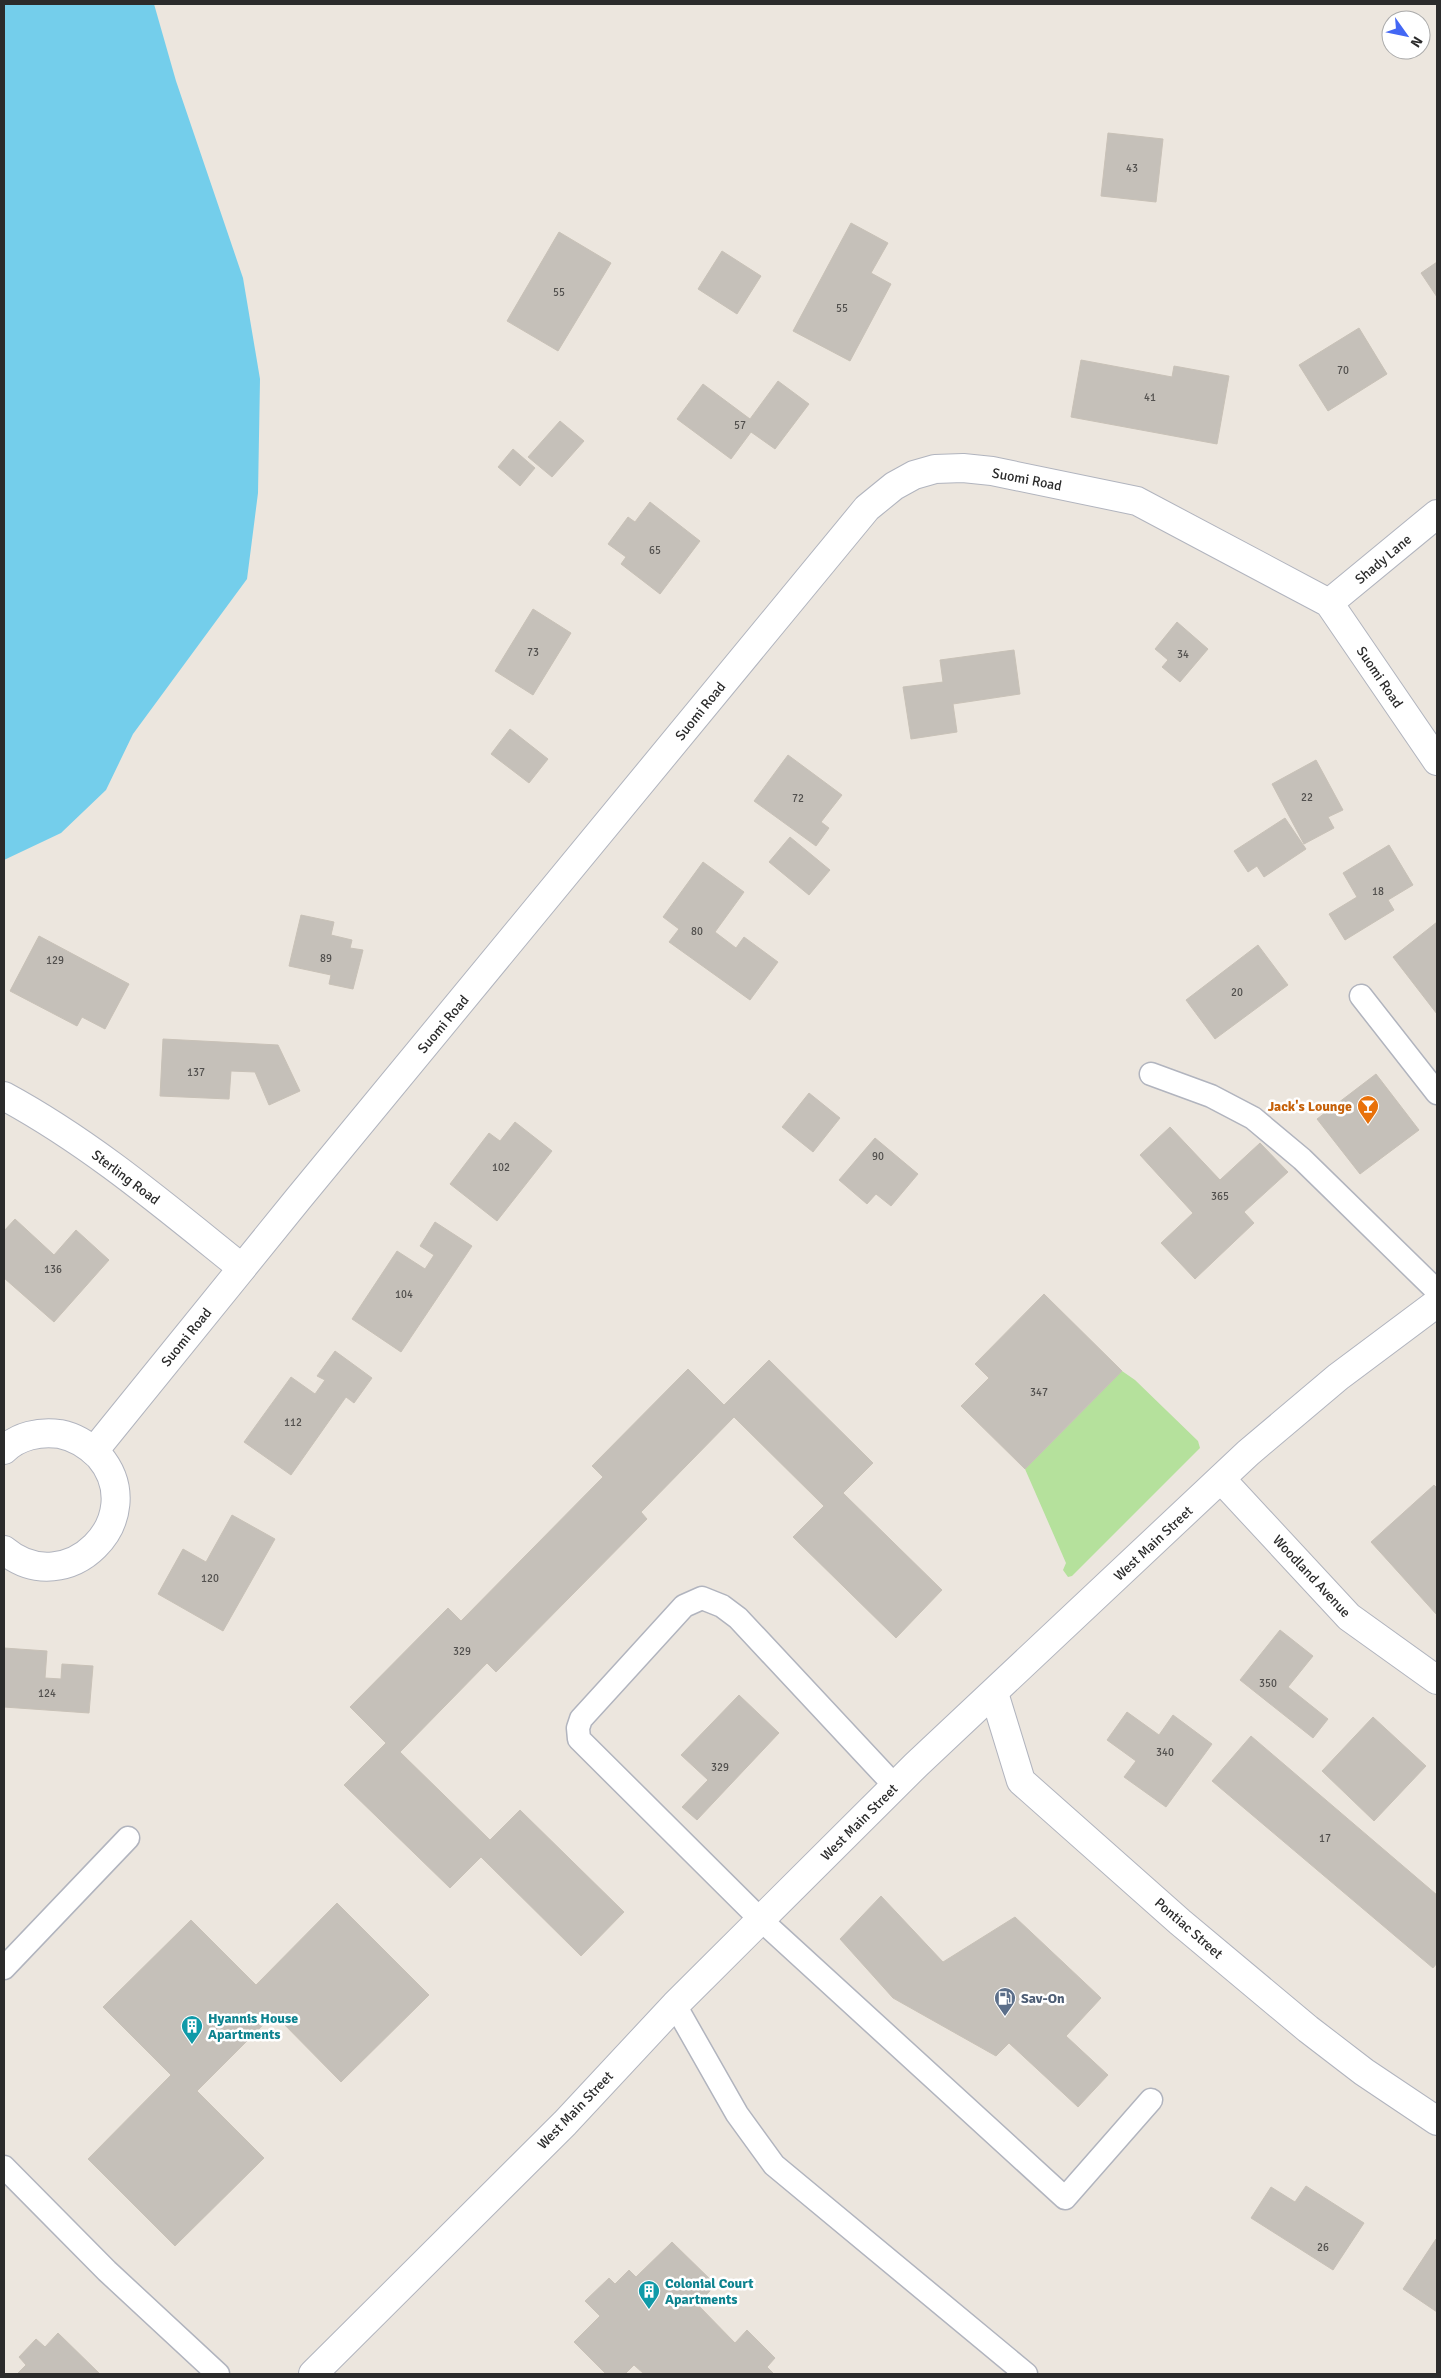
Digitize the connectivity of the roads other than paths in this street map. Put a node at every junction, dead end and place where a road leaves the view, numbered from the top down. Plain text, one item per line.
1 (1437, 514) edge
2 (1330, 603) junction
3 (1437, 761) edge
4 (1361, 996) dead end
5 (1151, 1074) dead end
6 (1437, 1093) edge
7 (4, 1096) edge
8 (242, 1268) junction
9 (1436, 1304) edge
10 (4, 1450) edge
11 (94, 1451) junction
12 (1221, 1479) junction
13 (4, 1550) edge
14 (1437, 1680) edge
15 (994, 1693) junction
16 (895, 1786) junction
17 (128, 1838) dead end
18 (761, 1920) junction
19 (4, 1968) edge
20 (675, 2005) junction
21 (1151, 2100) dead end
22 (1437, 2121) edge
23 (4, 2168) edge
24 (218, 2374) edge
25 (313, 2374) edge
26 (1026, 2374) edge

1 - 2 street, Shady Lane
2 - 3 street, Suomi Road
2 - 8 street, Suomi Road
4 - 6 lane
5 - 9 lane
7 - 8 street, Sterling Road
8 - 11 street, Suomi Road
9 - 12 street, West Main Street
10 - 11 street
11 - 13 street
12 - 14 street, Woodland Avenue
12 - 15 street, West Main Street
15 - 16 street, West Main Street
15 - 22 street, Pontiac Street
16 - 18 street, West Main Street
16 - 18 lane
17 - 19 lane
18 - 20 street, West Main Street
18 - 21 lane
20 - 25 street, West Main Street
20 - 26 lane
23 - 24 lane

